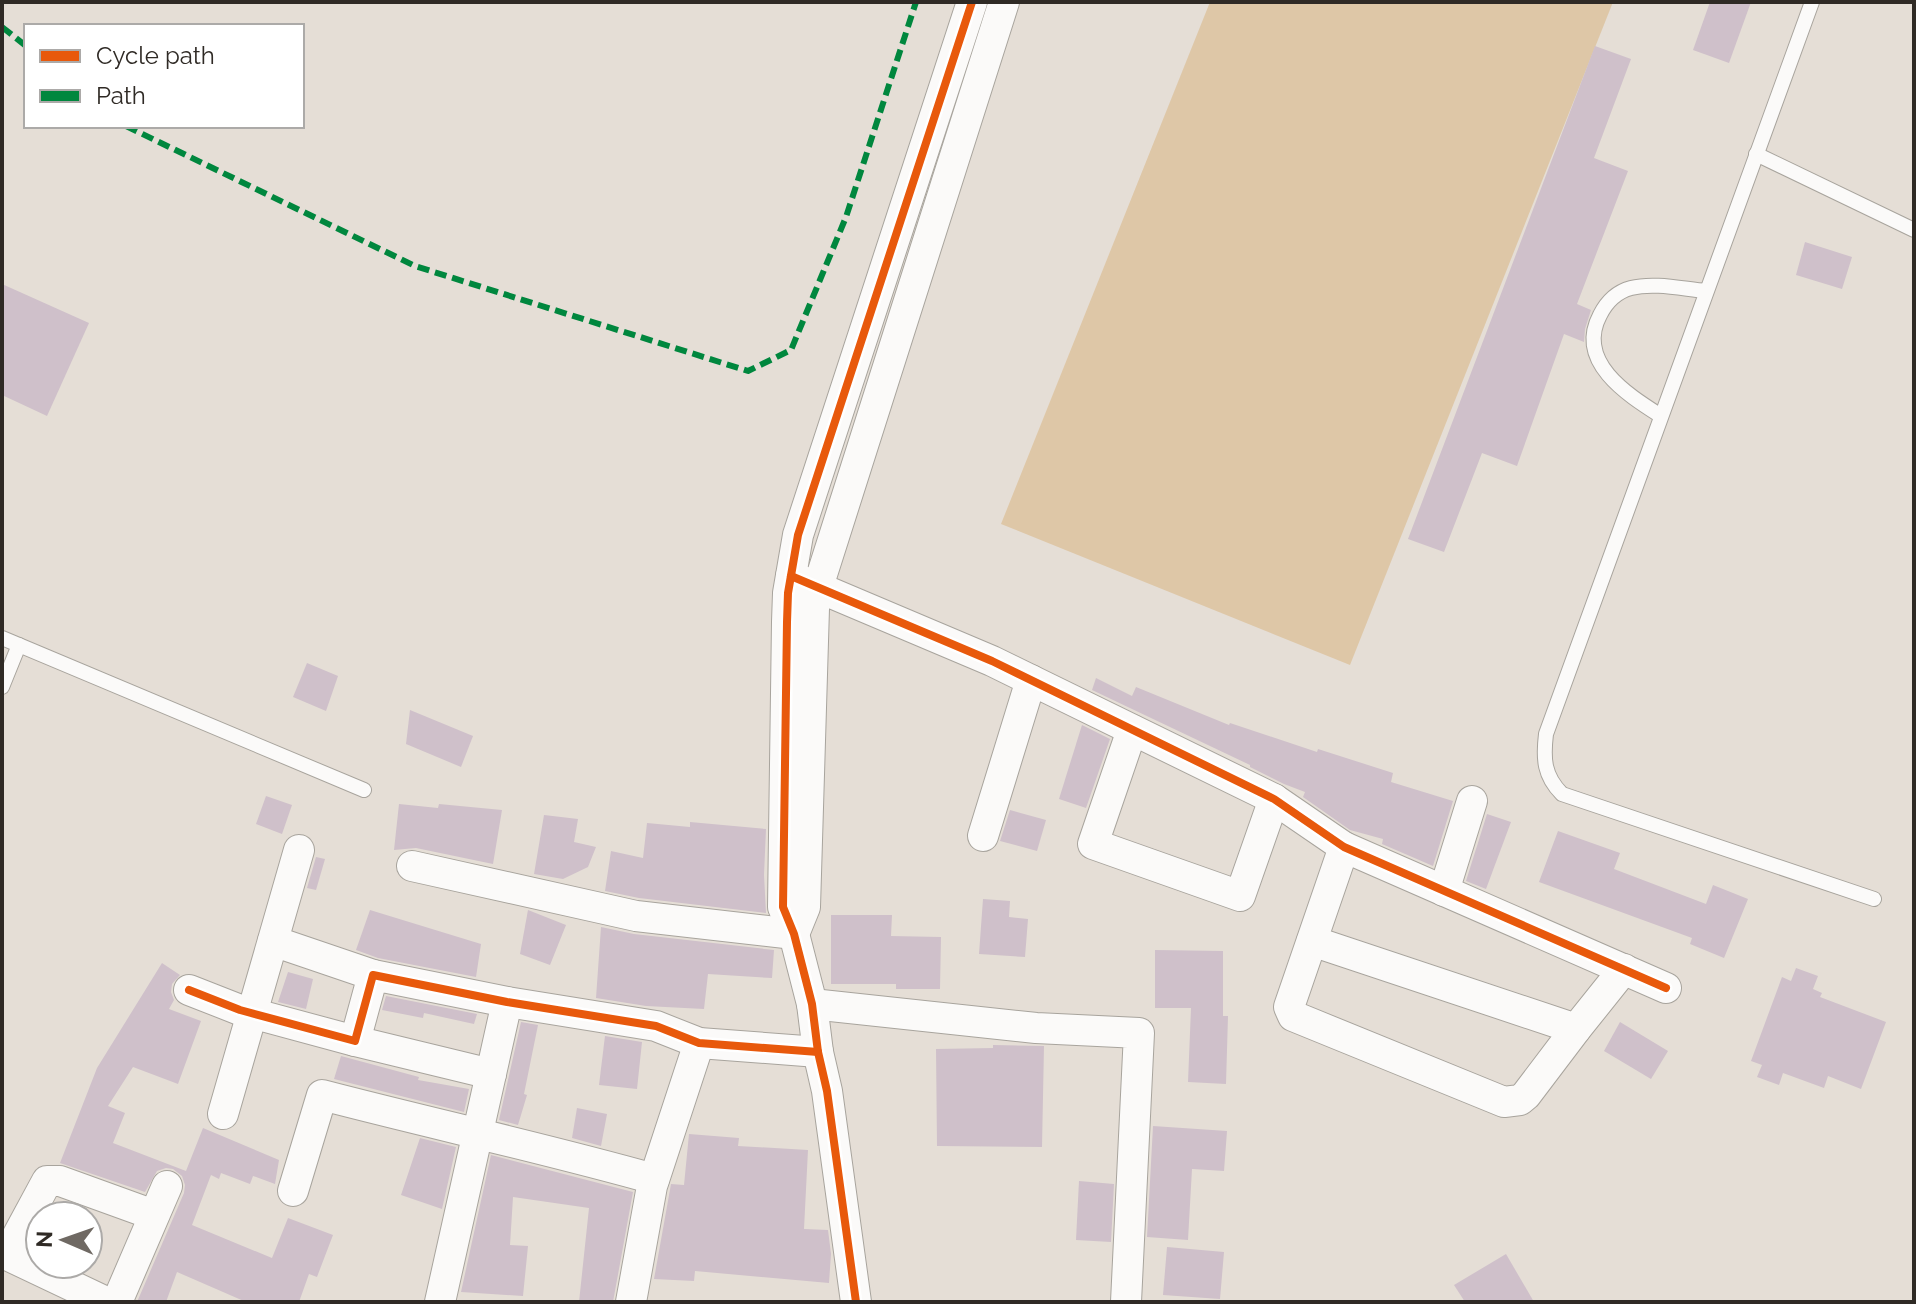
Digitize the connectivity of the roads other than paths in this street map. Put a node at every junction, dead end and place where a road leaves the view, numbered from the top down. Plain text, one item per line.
1 (972, 2) edge
2 (1004, 2) edge
3 (1812, 2) edge
4 (1756, 154) junction
5 (1914, 230) edge
6 (1706, 291) junction
7 (1661, 416) junction
8 (804, 582) junction
9 (2, 638) edge
10 (19, 645) junction
11 (1031, 680) junction
12 (2, 687) edge
13 (1132, 730) junction
14 (364, 790) dead end
15 (1274, 799) junction
16 (1472, 801) dead end
17 (983, 836) dead end
18 (1344, 847) junction
19 (299, 850) dead end
20 (412, 866) dead end
21 (1444, 891) junction
22 (1874, 899) dead end
23 (794, 934) junction
24 (273, 941) junction
25 (1312, 941) junction
26 (1624, 969) junction
27 (373, 975) junction
28 (1666, 988) dead end
29 (189, 990) dead end
30 (507, 1002) junction
31 (812, 1004) junction
32 (251, 1014) junction
33 (1576, 1029) junction
34 (355, 1041) junction
35 (699, 1043) junction
36 (818, 1052) junction
37 (491, 1074) junction
38 (223, 1114) dead end
39 (477, 1135) junction
40 (654, 1179) junction
41 (167, 1186) dead end
42 (293, 1191) dead end
43 (154, 1215) junction
44 (106, 1302) edge
45 (117, 1302) edge
46 (440, 1302) edge
47 (631, 1302) edge
48 (856, 1302) edge
49 (1126, 1302) edge

1 - 8 street
2 - 8 street
3 - 4 lane
4 - 5 lane
4 - 6 lane
6 - 7 lane
6 - 7 lane
7 - 22 lane
8 - 11 street
8 - 23 street
9 - 10 lane
10 - 12 lane
10 - 14 lane
11 - 13 street
11 - 17 street
13 - 15 street
13 - 15 street
15 - 18 street
16 - 21 street
18 - 21 street
18 - 25 street
19 - 24 street
20 - 23 street
21 - 26 street
23 - 31 street
24 - 27 street
24 - 32 street
25 - 33 street
25 - 33 street
26 - 28 street
26 - 33 street
27 - 30 street
27 - 34 street
29 - 32 street
30 - 35 street
30 - 37 street
31 - 36 street
31 - 49 street
32 - 34 street
32 - 38 street
34 - 37 street
35 - 36 street
35 - 40 street
36 - 48 street
37 - 39 street
39 - 40 street
39 - 42 street
39 - 46 street
40 - 47 street
41 - 43 street
43 - 44 street
43 - 45 street

